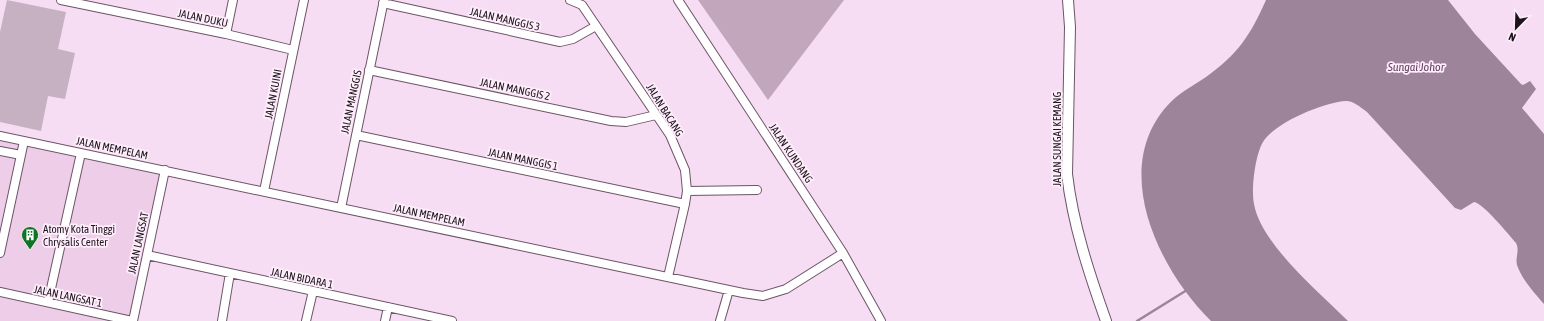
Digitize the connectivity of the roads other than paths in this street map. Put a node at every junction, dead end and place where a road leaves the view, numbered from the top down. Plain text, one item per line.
1 (60, 0) edge
2 (233, 0) edge
3 (304, 0) edge
4 (570, 0) edge
5 (678, 0) edge
6 (1068, 0) edge
7 (73, 1) edge
8 (384, 2) edge
9 (596, 26) junction
10 (226, 34) junction
11 (293, 50) junction
12 (369, 70) junction
13 (656, 115) junction
14 (356, 135) junction
15 (0, 136) edge
16 (24, 141) junction
17 (0, 151) edge
18 (81, 153) junction
19 (21, 155) junction
20 (165, 170) junction
21 (687, 190) junction
22 (757, 190) dead end
23 (264, 191) junction
24 (685, 204) junction
25 (341, 208) junction
26 (1, 243) edge
27 (0, 253) edge
28 (843, 253) junction
29 (147, 256) junction
30 (230, 273) junction
31 (668, 277) junction
32 (730, 290) junction
33 (313, 291) junction
34 (0, 292) edge
35 (48, 302) junction
36 (388, 307) junction
37 (133, 321) edge
38 (222, 321) edge
39 (306, 321) edge
40 (385, 321) edge
41 (452, 321) edge
42 (720, 321) edge
43 (881, 321) edge
44 (1106, 321) edge

1 - 7 street, JALAN DUKU
2 - 10 street
3 - 11 street, JALAN KUINI
4 - 9 street, JALAN BACANG
5 - 28 street, JALAN KUNDANG
6 - 44 street, JALAN SUNGAI KEMANG
7 - 10 street, JALAN DUKU
8 - 9 street, JALAN MANGGIS 3
8 - 12 street, JALAN MANGGIS
9 - 13 street, JALAN BACANG
10 - 11 street, JALAN DUKU
11 - 23 street, JALAN KUINI
12 - 13 street, JALAN MANGGIS 2
12 - 14 street, JALAN MANGGIS
13 - 21 street, JALAN BACANG
14 - 24 street, JALAN MANGGIS 1
14 - 25 street, JALAN MANGGIS
15 - 16 street, JALAN MEMPELAM
16 - 18 street, JALAN MEMPELAM
16 - 19 street
17 - 19 street
18 - 20 street, JALAN MEMPELAM
18 - 35 street
19 - 26 street
20 - 23 street, JALAN MEMPELAM
20 - 29 street, JALAN LANGSAT
21 - 22 street
21 - 24 street, JALAN BACANG
23 - 25 street, JALAN MEMPELAM
24 - 31 street, JALAN BACANG
25 - 31 street, JALAN MEMPELAM
26 - 27 street
28 - 32 street, JALAN MEMPELAM
28 - 43 street, JALAN KUNDANG
29 - 30 street, JALAN BIDARA 1
29 - 37 street, JALAN LANGSAT
30 - 33 street, JALAN BIDARA 1
30 - 38 street
31 - 32 street, JALAN MEMPELAM
32 - 42 street
33 - 36 street, JALAN BIDARA 1
33 - 39 street
34 - 35 street, JALAN LANGSAT 1
35 - 37 street, JALAN LANGSAT 1
36 - 40 street
36 - 41 street, JALAN BIDARA 1

